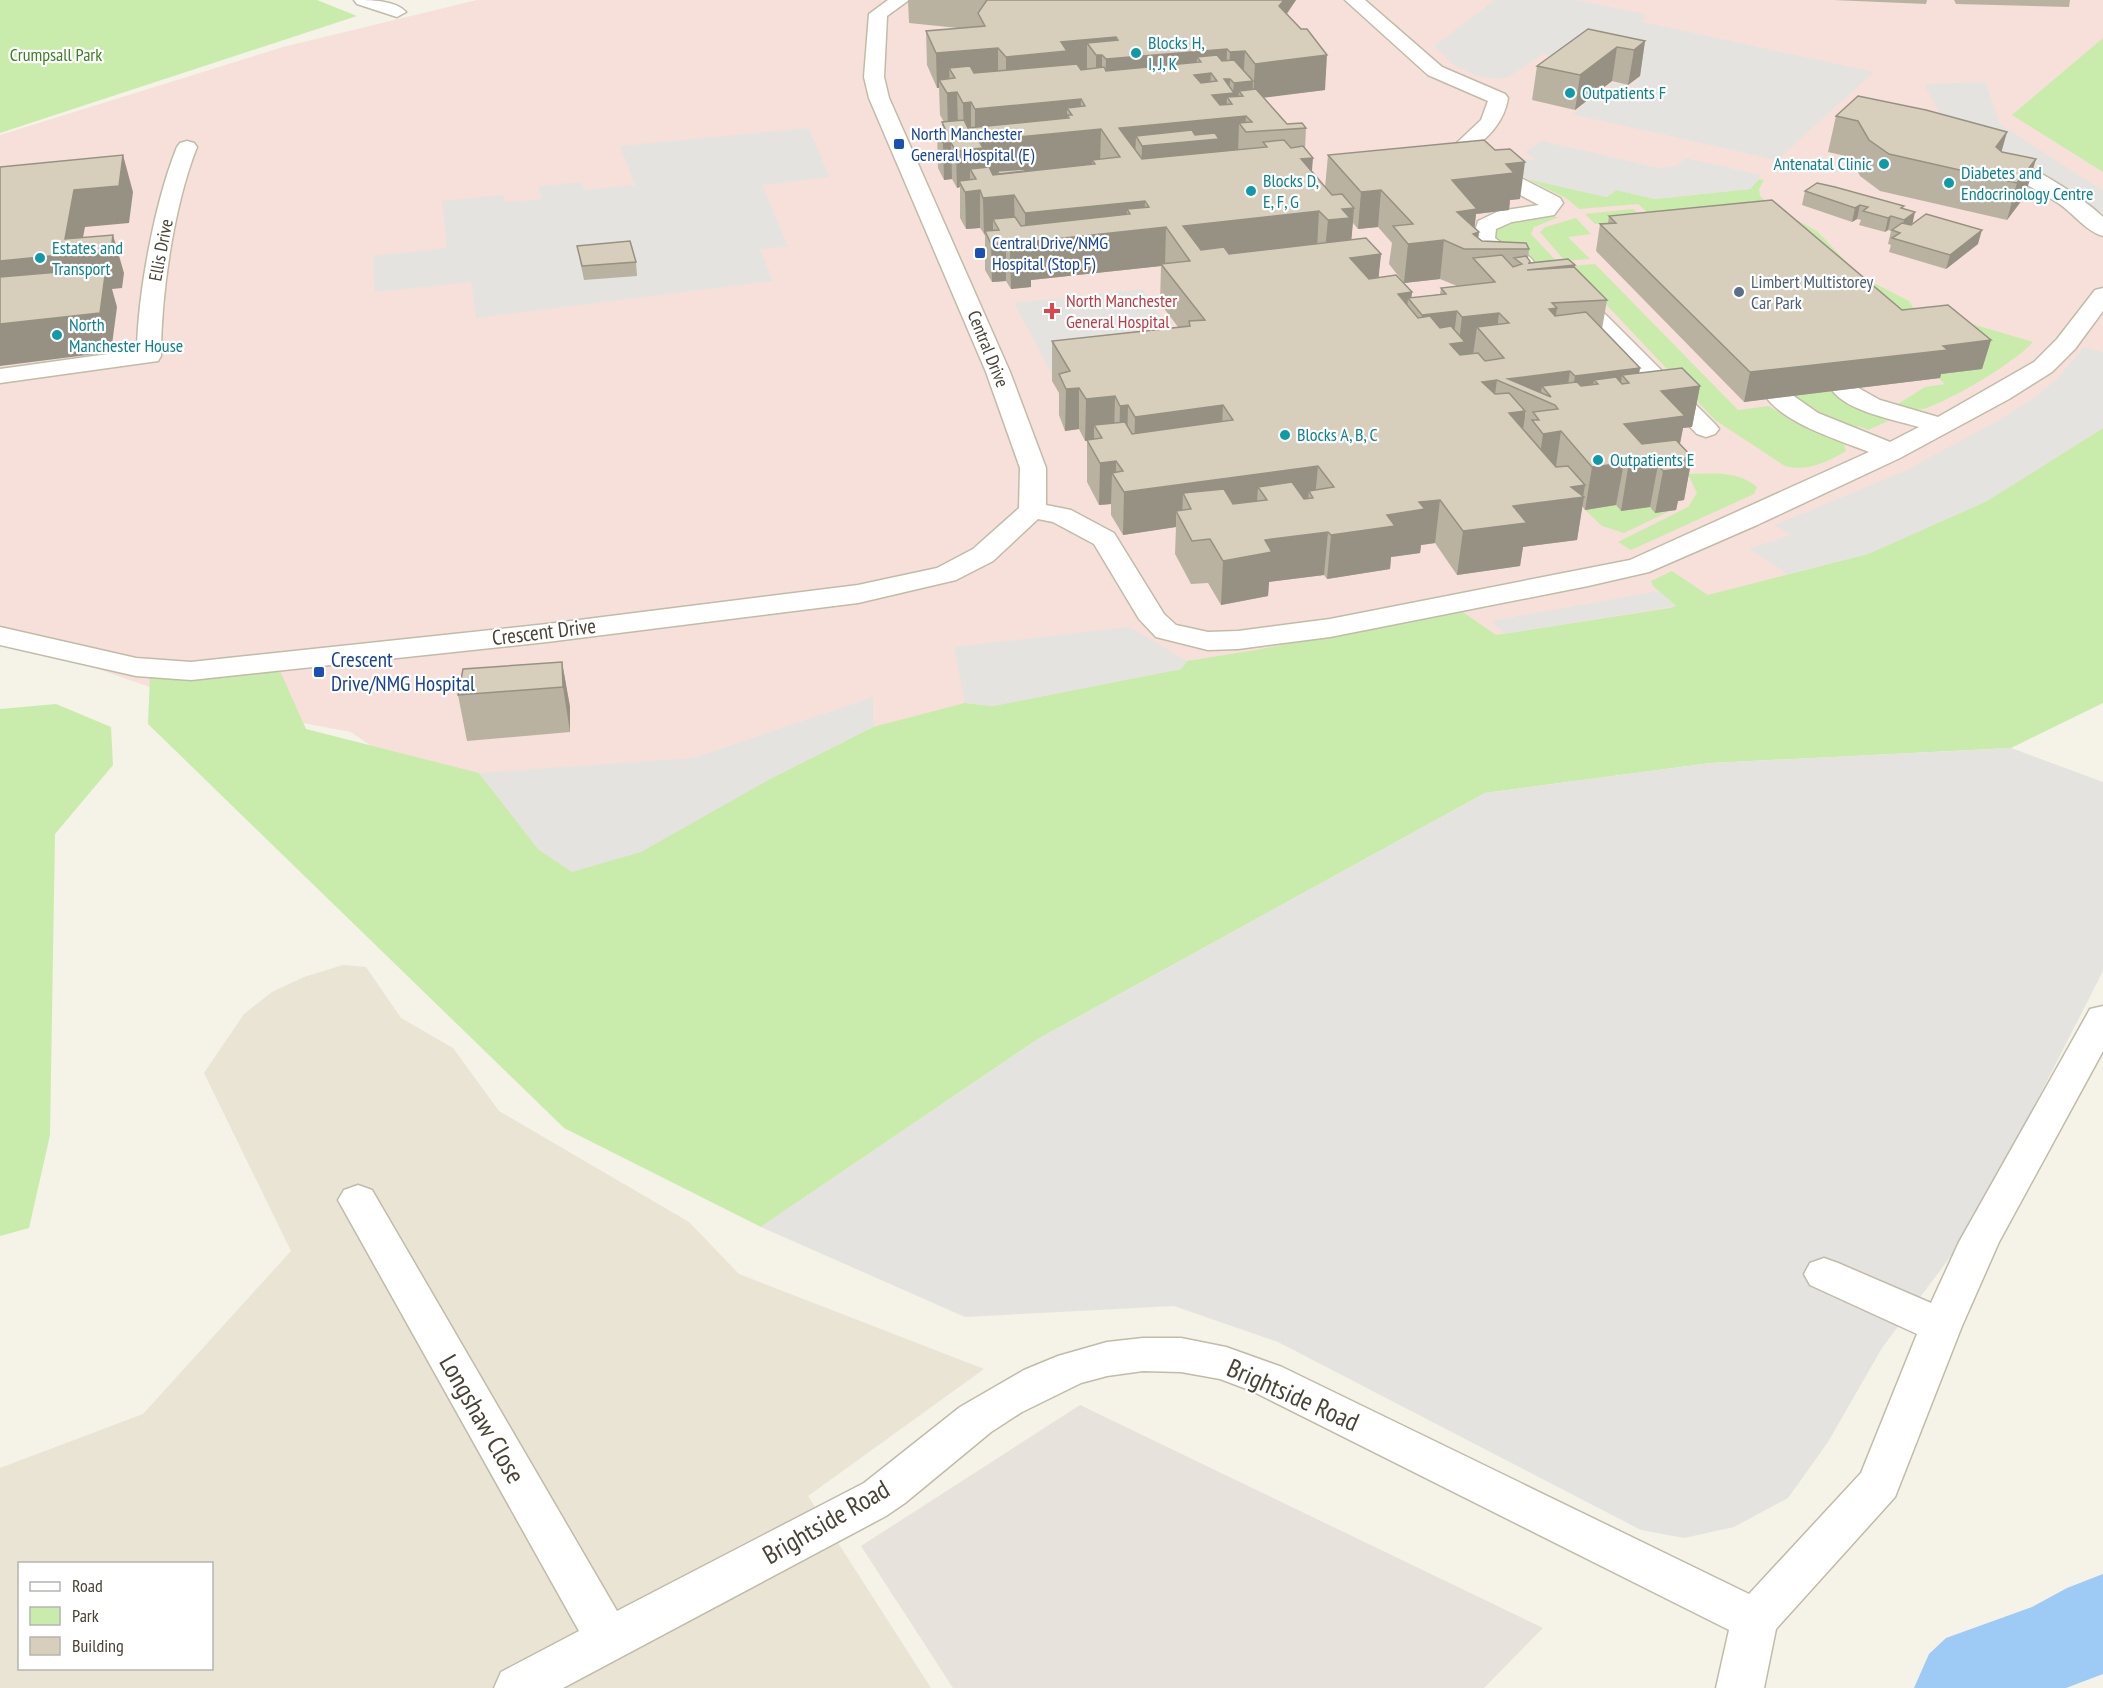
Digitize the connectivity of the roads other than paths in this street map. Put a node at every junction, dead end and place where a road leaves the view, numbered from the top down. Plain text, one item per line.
1 (363, 0) edge
2 (900, 0) edge
3 (1354, 0) edge
4 (397, 12) dead end
5 (187, 147) dead end
6 (1976, 150) edge
7 (2103, 229) edge
8 (2103, 295) edge
9 (0, 376) edge
10 (1844, 390) edge
11 (1779, 398) edge
12 (1940, 425) junction
13 (1706, 429) dead end
14 (1892, 452) junction
15 (1032, 510) junction
16 (0, 636) edge
17 (2103, 1018) edge
18 (358, 1200) dead end
19 (1824, 1274) dead end
20 (1941, 1326) junction
21 (1755, 1620) junction
22 (608, 1639) junction
23 (518, 1688) edge
24 (1740, 1688) edge

1 - 4 street
2 - 15 street, Central Drive
3 - 13 street
5 - 9 street, Ellis Drive
6 - 7 street
8 - 12 street
10 - 12 street
11 - 14 street
12 - 14 street
14 - 15 street
15 - 16 street, Crescent Drive
17 - 20 street
18 - 22 street, Longshaw Close
19 - 20 street
20 - 21 street
21 - 22 street, Brightside Road
21 - 24 street
22 - 23 street, Brightside Road

